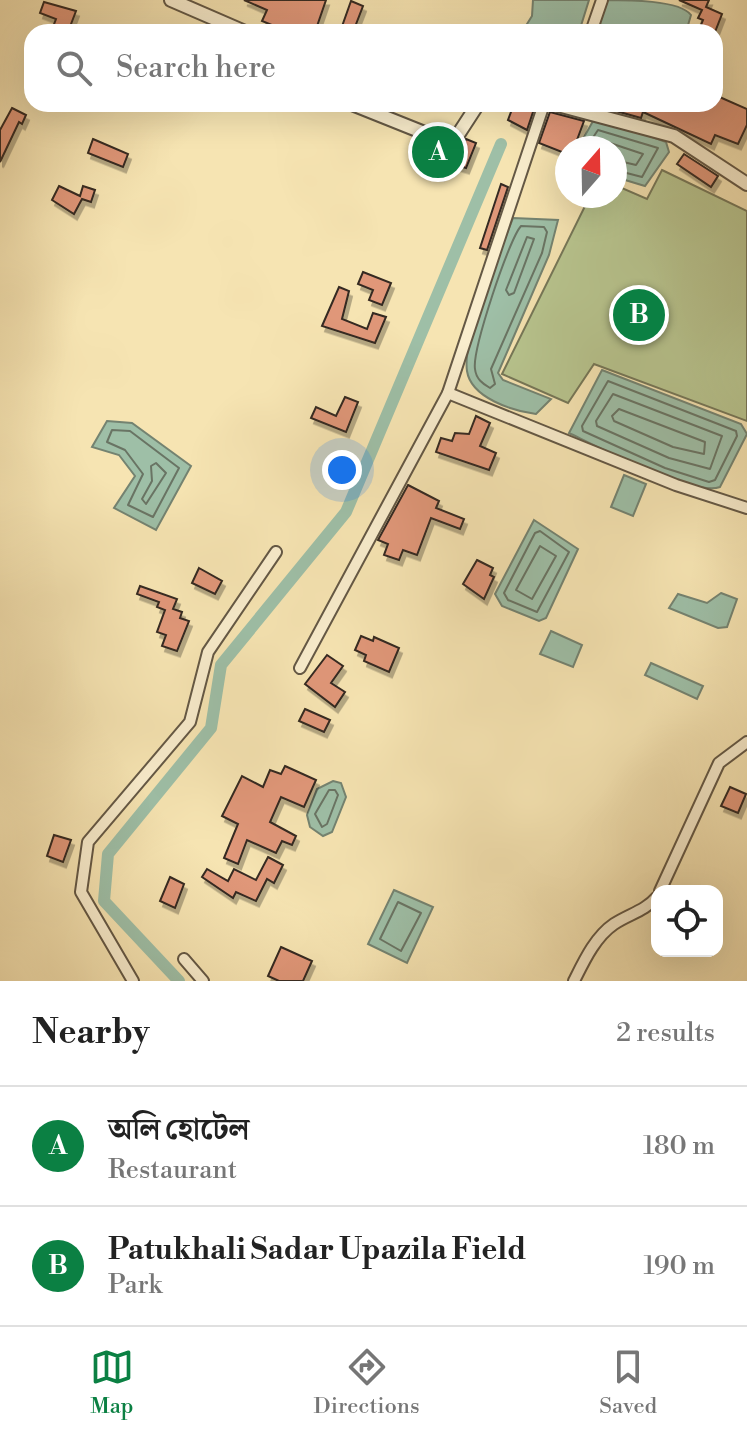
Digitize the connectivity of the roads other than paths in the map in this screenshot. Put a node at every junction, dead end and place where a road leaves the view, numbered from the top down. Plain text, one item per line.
1 (171, 0) edge
2 (602, 0) edge
3 (226, 24) edge
4 (594, 24) edge
5 (372, 112) edge
6 (473, 112) edge
7 (541, 112) edge
8 (587, 112) edge
9 (747, 184) edge
10 (448, 393) junction
11 (747, 508) edge
12 (276, 552) dead end
13 (300, 668) dead end
14 (747, 742) edge
15 (663, 885) edge
16 (651, 904) edge
17 (184, 959) dead end
18 (133, 981) edge
19 (203, 981) edge
20 (574, 981) edge

1 - 3 street
2 - 4 street
5 - 6 street
7 - 10 street
8 - 9 street
10 - 11 street
10 - 13 street
12 - 18 street
14 - 15 street
16 - 20 street
17 - 19 street

